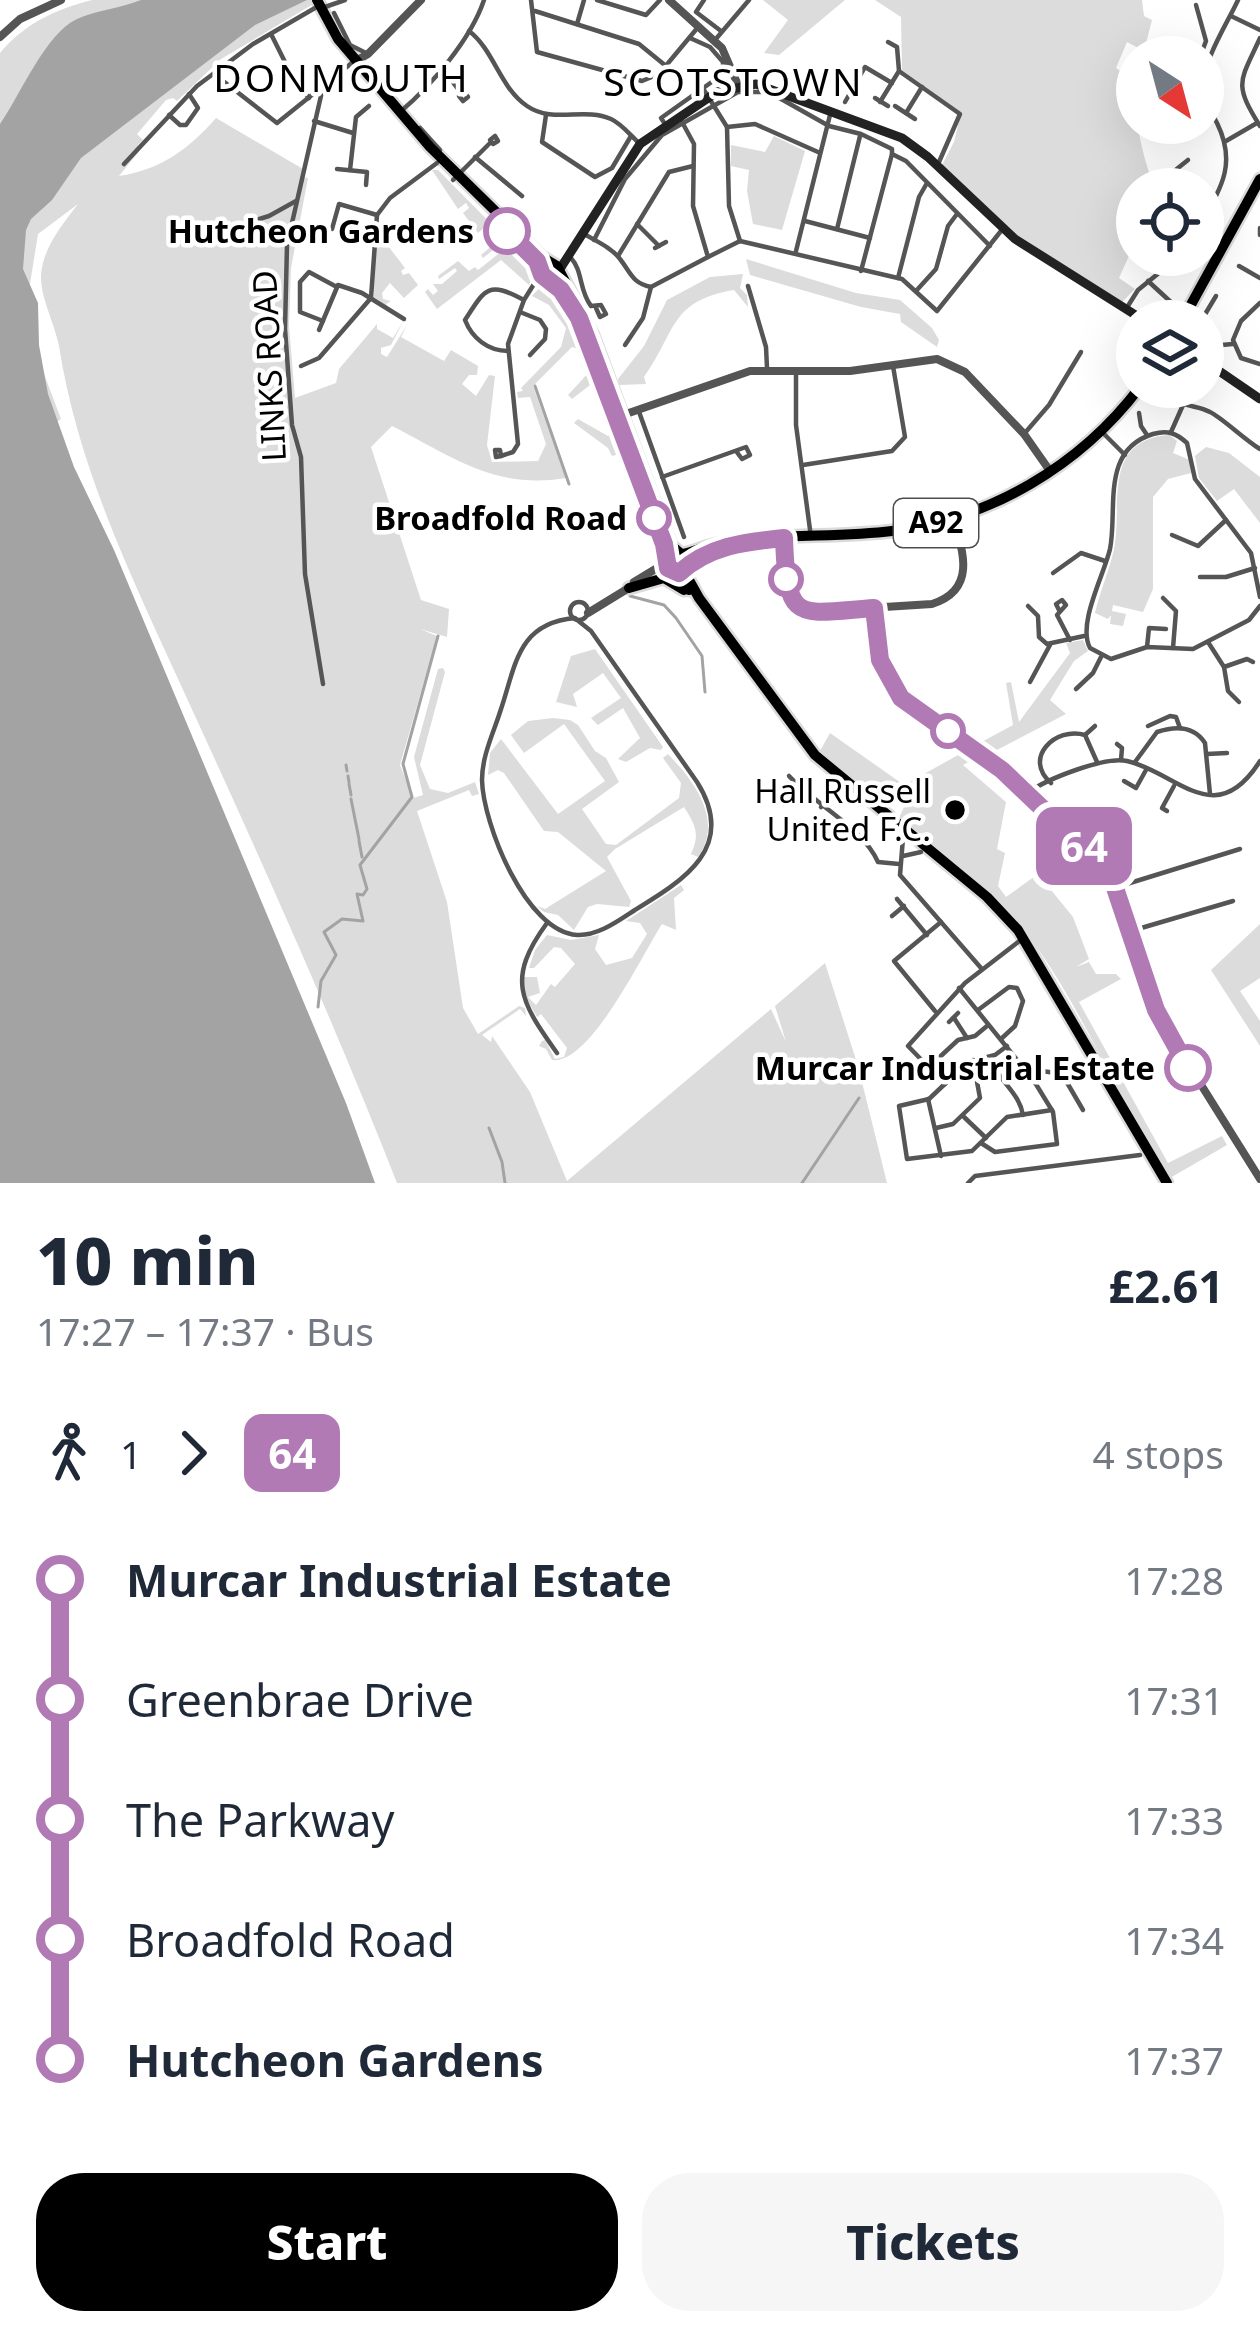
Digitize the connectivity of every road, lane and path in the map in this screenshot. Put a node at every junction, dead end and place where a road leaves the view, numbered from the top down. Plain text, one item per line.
1 (61, 0) edge
2 (345, 0) edge
3 (421, 0) edge
4 (484, 0) edge
5 (531, 0) edge
6 (584, 0) edge
7 (598, 0) edge
8 (665, 0) edge
9 (704, 0) edge
10 (749, 0) edge
11 (1238, 0) edge
12 (316, 5) edge
13 (1196, 5) dead end
14 (532, 10) junction
15 (334, 13) dead end
16 (1231, 16) junction
17 (577, 24) junction
18 (700, 26) junction
19 (469, 31) junction
20 (271, 34) junction
21 (1260, 34) edge
22 (718, 36) junction
23 (1205, 36) edge
24 (1221, 36) edge
25 (0, 37) edge
26 (690, 38) junction
27 (888, 42) dead end
28 (359, 59) junction
29 (666, 66) junction
30 (442, 68) junction
31 (899, 71) junction
32 (214, 74) junction
33 (892, 83) junction
34 (323, 87) junction
35 (922, 87) junction
36 (740, 88) junction
37 (461, 93) dead end
38 (188, 94) junction
39 (309, 98) junction
40 (709, 98) junction
41 (845, 102) dead end
42 (1260, 103) edge
43 (369, 106) dead end
44 (1250, 109) junction
45 (401, 111) junction
46 (831, 111) junction
47 (906, 113) junction
48 (169, 115) junction
49 (546, 115) junction
50 (915, 119) dead end
51 (314, 121) junction
52 (682, 122) junction
53 (1259, 124) edge
54 (828, 125) junction
55 (728, 127) junction
56 (353, 133) junction
57 (861, 134) junction
58 (636, 140) junction
59 (1225, 141) joint
60 (491, 142) dead end
61 (542, 142) junction
62 (534, 147) dead end
63 (820, 153) junction
64 (892, 154) junction
65 (475, 157) junction
66 (1189, 160) dead end
67 (437, 163) junction
68 (124, 164) dead end
69 (937, 165) junction
70 (693, 166) junction
71 (1178, 168) edge
72 (337, 169) dead end
73 (350, 170) junction
74 (456, 176) junction
75 (1260, 178) edge
76 (1224, 182) edge
77 (927, 183) junction
78 (365, 185) dead end
79 (522, 196) dead end
80 (296, 201) junction
81 (377, 214) junction
82 (957, 214) junction
83 (219, 220) dead end
84 (803, 221) junction
85 (638, 224) junction
86 (332, 229) dead end
87 (837, 229) junction
88 (1003, 230) junction
89 (589, 237) junction
90 (870, 238) junction
91 (740, 241) junction
92 (660, 246) dead end
93 (990, 246) junction
94 (795, 254) junction
95 (618, 256) junction
96 (708, 257) junction
97 (1239, 266) dead end
98 (552, 269) junction
99 (861, 271) junction
100 (1156, 276) edge
101 (898, 278) junction
102 (1260, 278) edge
103 (1148, 281) junction
104 (335, 286) junction
105 (748, 286) dead end
106 (651, 287) junction
107 (916, 291) junction
108 (1216, 296) dead end
109 (371, 298) junction
110 (524, 300) junction
111 (1133, 300) edge
112 (1169, 300) edge
113 (1192, 300) edge
114 (1214, 300) edge
115 (1116, 303) edge
116 (1260, 303) edge
117 (596, 308) dead end
118 (520, 312) junction
119 (404, 319) dead end
120 (322, 321) junction
121 (320, 330) dead end
122 (625, 343) dead end
123 (1233, 344) junction
124 (1224, 345) edge
125 (508, 351) junction
126 (1081, 352) dead end
127 (530, 355) dead end
128 (1260, 364) edge
129 (301, 366) dead end
130 (892, 366) junction
131 (767, 368) junction
132 (796, 370) junction
133 (1224, 374) edge
134 (1260, 399) edge
135 (1121, 408) edge
136 (1182, 408) edge
137 (1195, 408) edge
138 (638, 409) junction
139 (1138, 413) dead end
140 (623, 415) junction
141 (1101, 431) junction
142 (1171, 432) junction
143 (1024, 434) junction
144 (1148, 435) junction
145 (1260, 449) edge
146 (736, 451) dead end
147 (1126, 455) junction
148 (501, 456) dead end
149 (803, 465) junction
150 (1051, 472) junction
151 (662, 477) junction
152 (953, 519) junction
153 (1226, 520) junction
154 (684, 537) dead end
155 (811, 537) junction
156 (784, 538) junction
157 (1176, 538) dead end
158 (1106, 561) junction
159 (678, 563) junction
160 (1055, 568) dead end
161 (1255, 568) junction
162 (1199, 577) dead end
163 (629, 588) junction
164 (1163, 598) dead end
165 (1260, 602) edge
166 (1028, 606) dead end
167 (571, 607) junction
168 (874, 608) junction
169 (586, 610) junction
170 (1059, 610) dead end
171 (701, 611) junction
172 (575, 618) junction
173 (560, 620) junction
174 (1166, 629) dead end
175 (591, 632) junction
176 (1084, 636) junction
177 (1070, 640) junction
178 (1208, 642) junction
179 (1050, 645) junction
180 (1147, 647) junction
181 (1173, 647) junction
182 (1101, 657) junction
183 (1252, 659) dead end
184 (1224, 667) junction
185 (1030, 682) dead end
186 (323, 684) dead end
187 (1076, 689) dead end
188 (1239, 702) dead end
189 (1095, 726) dead end
190 (1148, 726) dead end
191 (1180, 728) junction
192 (1085, 735) junction
193 (1060, 737) junction
194 (1117, 744) dead end
195 (1065, 747) dead end
196 (1227, 753) dead end
197 (1207, 754) junction
198 (1120, 760) junction
199 (1260, 761) edge
200 (1097, 762) junction
201 (1135, 763) junction
202 (1146, 770) junction
203 (790, 776) dead end
204 (1124, 781) dead end
205 (1051, 782) junction
206 (1174, 786) junction
207 (1026, 789) junction
208 (1210, 794) junction
209 (832, 795) dead end
210 (821, 807) junction
211 (1167, 811) dead end
212 (903, 838) junction
213 (1240, 849) dead end
214 (921, 852) junction
215 (903, 856) junction
216 (898, 864) junction
217 (1117, 887) junction
218 (897, 899) dead end
219 (1233, 901) dead end
220 (904, 906) junction
221 (892, 916) dead end
222 (941, 922) junction
223 (547, 923) junction
224 (1131, 931) junction
225 (927, 934) junction
226 (1021, 940) junction
227 (982, 970) junction
228 (959, 988) junction
229 (978, 1010) junction
230 (935, 1012) junction
231 (954, 1018) dead end
232 (989, 1025) junction
233 (968, 1038) junction
234 (1000, 1039) junction
235 (1007, 1046) junction
236 (557, 1053) dead end
237 (992, 1056) junction
238 (973, 1060) junction
239 (929, 1067) junction
240 (1031, 1076) junction
241 (944, 1084) junction
242 (928, 1100) junction
243 (1083, 1109) dead end
244 (1052, 1110) junction
245 (1023, 1114) junction
246 (963, 1115) junction
247 (936, 1128) junction
248 (984, 1140) junction
249 (1140, 1155) junction
250 (941, 1156) junction
251 (1260, 1179) edge
252 (968, 1183) edge
253 (1163, 1183) edge

1 - 25 street
2 - 12 street
3 - 28 street
4 - 19 street
5 - 14 street
6 - 17 street
7 - 8 street
8 - 18 street
9 - 22 street
10 - 22 street
11 - 16 street
12 - 20 street
12 - 28 main road
13 - 23 street
14 - 17 street
14 - 29 street
15 - 28 street
16 - 21 street
16 - 24 street
17 - 29 street
18 - 22 street
18 - 26 street
19 - 30 street
19 - 49 street
20 - 32 street
20 - 39 street
21 - 44 street
22 - 36 street
26 - 29 street
26 - 40 street
27 - 31 street
28 - 34 street
28 - 45 main road
28 - 67 main road
30 - 37 street
30 - 45 street
31 - 33 street
31 - 35 street
32 - 38 street
32 - 39 street
33 - 41 street
33 - 47 street
34 - 39 street
34 - 51 street, LINKS ROAD
35 - 47 street
35 - 69 street
36 - 40 main road
36 - 46 main road
36 - 54 street
38 - 48 street
38 - 48 street
40 - 52 street
40 - 55 street
40 - 58 main road
42 - 44 street
43 - 56 street
44 - 53 street
45 - 74 main road
46 - 54 street
46 - 69 main road
47 - 50 street
48 - 68 street
49 - 58 street
49 - 61 street
51 - 56 street
51 - 80 street, LINKS ROAD
52 - 70 street
52 - 89 street
53 - 59 street
54 - 57 street
54 - 63 street
55 - 63 street
55 - 91 street
56 - 73 street
57 - 64 street
57 - 87 street
58 - 61 street
58 - 89 main road
59 - 76 street
60 - 65 street
61 - 62 street
63 - 84 street
64 - 77 street
64 - 90 street
65 - 74 street
65 - 79 street
66 - 71 street
67 - 74 main road
67 - 81 street
69 - 88 main road
70 - 85 street
70 - 96 street
72 - 73 street
73 - 78 street
74 - 98 main road
74 - 98 main road
75 - 113 main road
77 - 82 street
77 - 101 street
80 - 83 street
80 - 186 street, LINKS ROAD
81 - 86 street
81 - 109 street
82 - 93 street
82 - 107 street
84 - 87 street
84 - 94 street
85 - 92 street
85 - 95 street
87 - 90 street
88 - 93 street
88 - 115 main road
89 - 95 street
89 - 98 main road
90 - 99 street
91 - 94 street
91 - 96 street
93 - 107 street
94 - 99 street
95 - 106 street
96 - 106 street
97 - 102 street
98 - 110 street
98 - 117 street
98 - 140 main road
98 - 159 main road
99 - 101 street
100 - 103 street
101 - 107 street
103 - 111 street
103 - 112 street
104 - 109 street
104 - 120 street
104 - 120 street
105 - 131 street
106 - 122 street
108 - 114 street
109 - 119 street
109 - 129 street
110 - 118 street
110 - 125 street
116 - 123 street
118 - 125 street
118 - 127 street
120 - 121 street
123 - 124 street
123 - 128 street
125 - 148 street
126 - 143 street
130 - 132 street
130 - 143 street
130 - 149 street
131 - 132 street
131 - 138 street
132 - 149 street
133 - 134 main road
135 - 141 main road, A92
136 - 142 street
137 - 145 street
138 - 140 street
138 - 151 street
139 - 144 street
140 - 159 main road
141 - 147 street
141 - 150 main road, A92
142 - 144 street
142 - 153 street
143 - 150 street
144 - 147 street
146 - 151 street
147 - 158 street
149 - 155 street
150 - 152 main road, A92
151 - 154 street
152 - 155 main road, A92
152 - 168 street
153 - 157 street
153 - 161 street
155 - 156 main road, A92
156 - 159 main road, A92
156 - 168 street
158 - 160 street
158 - 176 street
159 - 163 street
159 - 169 street
159 - 171 main road
159 - 226 main road
161 - 162 street
161 - 165 street
163 - 169 street
163 - 171 main road
164 - 181 street
165 - 178 street
166 - 179 street
167 - 169 street
167 - 172 street
167 - 173 street
168 - 207 street
169 - 172 street
169 - 175 street
170 - 177 street
171 - 212 main road
172 - 173 street
172 - 175 street
173 - 223 street
174 - 180 street
175 - 223 street
176 - 177 street
176 - 182 street
177 - 179 street
178 - 181 street
178 - 184 street
179 - 185 street
180 - 181 street
180 - 182 street
182 - 187 street
183 - 184 street
184 - 188 street
189 - 192 street
190 - 191 street
191 - 197 street
191 - 201 street
192 - 193 street
192 - 200 street
193 - 195 street
193 - 205 street
194 - 198 street
196 - 197 street
197 - 208 street
198 - 200 street
198 - 201 street
199 - 208 street
200 - 205 street
201 - 202 street
202 - 204 street
202 - 206 street
203 - 210 street
205 - 207 street
206 - 208 street
206 - 211 street
207 - 217 street
209 - 210 street
210 - 216 street
212 - 214 main road
212 - 215 street
213 - 217 street
214 - 215 street
214 - 226 main road
215 - 216 street
216 - 222 street
217 - 224 street
218 - 220 street
219 - 224 street
220 - 221 street
220 - 225 street
222 - 225 street
222 - 227 street
223 - 236 street
224 - 251 street
225 - 230 street
226 - 227 street
226 - 249 main road
226 - 253 main road
227 - 228 street
228 - 229 street
228 - 230 street
229 - 232 street
229 - 234 street
230 - 239 street
231 - 233 street
232 - 233 street
232 - 234 street
233 - 239 street
234 - 235 street
235 - 237 street
235 - 240 street
237 - 238 street
237 - 245 street
238 - 241 street
238 - 246 street
239 - 241 street
240 - 243 street
240 - 244 street
241 - 242 street
242 - 247 street
242 - 250 street
244 - 245 street
244 - 248 street
245 - 248 street
246 - 247 street
246 - 248 street
247 - 250 street
248 - 250 street
249 - 252 street
249 - 253 main road

